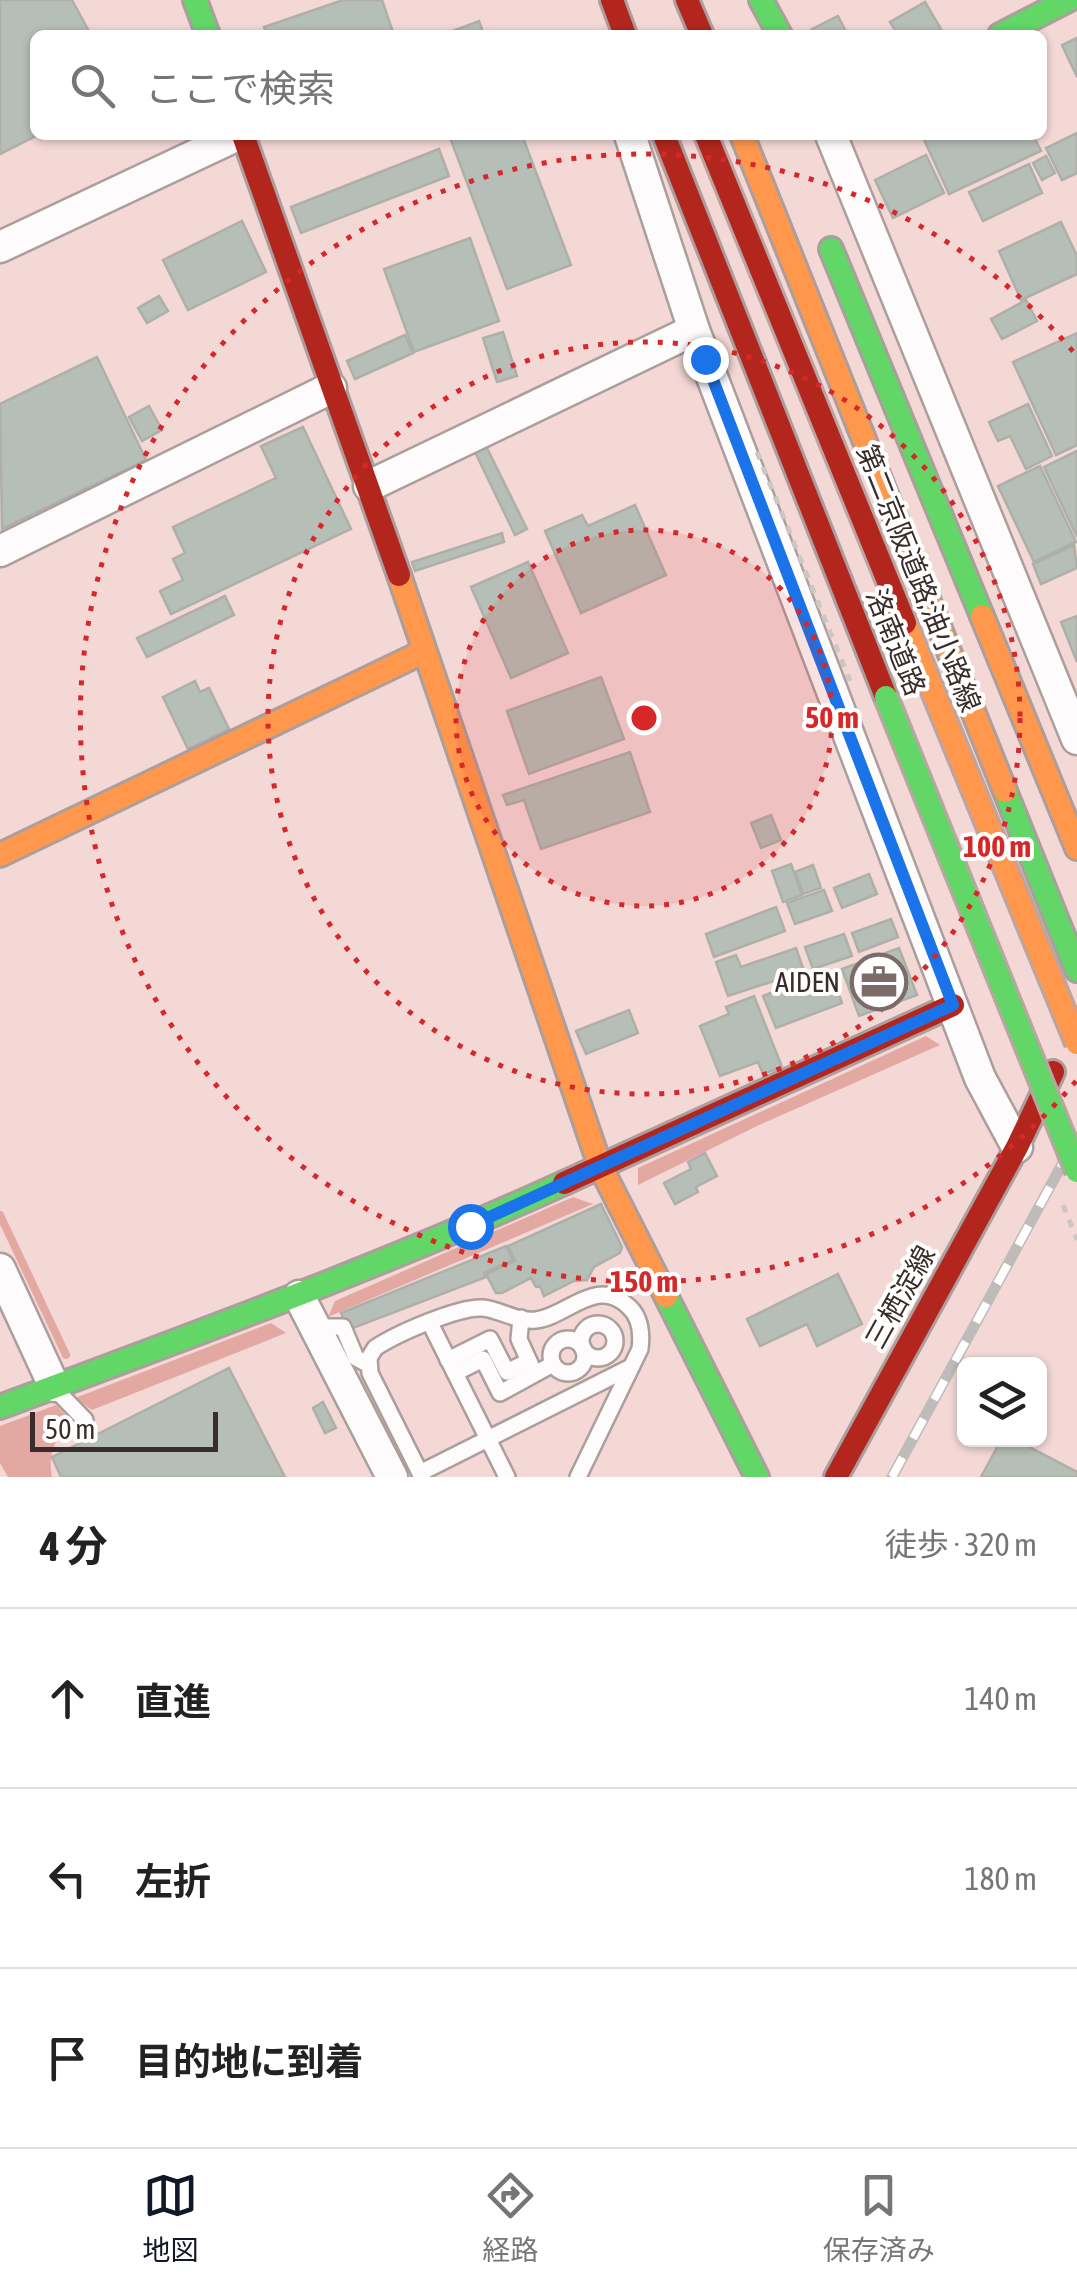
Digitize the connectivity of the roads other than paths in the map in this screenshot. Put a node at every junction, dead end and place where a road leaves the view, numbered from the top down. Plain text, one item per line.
1 (195, 0) edge
2 (599, 0) edge
3 (612, 0) edge
4 (687, 0) edge
5 (761, 0) edge
6 (1068, 0) edge
7 (206, 30) edge
8 (595, 30) edge
9 (623, 30) edge
10 (700, 30) edge
11 (777, 30) edge
12 (1010, 30) edge
13 (229, 140) edge
14 (242, 140) edge
15 (632, 140) edge
16 (666, 140) edge
17 (708, 140) edge
18 (744, 140) edge
19 (833, 140) edge
20 (820, 223) dead end
21 (0, 247) edge
22 (694, 330) junction
23 (331, 388) junction
24 (369, 486) junction
25 (0, 551) edge
26 (423, 652) junction
27 (1077, 739) edge
28 (1077, 848) edge
29 (0, 855) edge
30 (1077, 970) edge
31 (953, 1005) junction
32 (1077, 1021) edge
33 (1077, 1044) edge
34 (1017, 1146) junction
35 (600, 1166) junction
36 (1077, 1170) edge
37 (0, 1269) edge
38 (578, 1301) junction
39 (307, 1310) junction
40 (521, 1318) junction
41 (430, 1323) junction
42 (590, 1326) junction
43 (583, 1348) junction
44 (552, 1364) junction
45 (369, 1365) junction
46 (451, 1366) junction
47 (632, 1366) junction
48 (535, 1373) junction
49 (57, 1391) junction
50 (0, 1407) edge
51 (85, 1420) dead end
52 (487, 1439) junction
53 (411, 1476) edge
54 (506, 1477) edge
55 (578, 1477) edge
56 (758, 1477) edge
57 (836, 1477) edge

1 - 7 main road
2 - 8 street
3 - 9 main road
4 - 10 main road
5 - 11 main road
6 - 12 main road
13 - 21 street
14 - 23 main road
15 - 22 street
16 - 36 main road, 洛南道路, bridge
17 - 33 main road, 第二京阪道路;油小路線, bridge
18 - 30 main road, 第二京阪道路;油小路線
19 - 27 street
20 - 28 main road
22 - 24 street
22 - 31 street
23 - 24 main road
23 - 25 street
24 - 26 main road
26 - 29 main road
26 - 35 main road
31 - 34 street
31 - 35 main road
32 - 34 main road, 三栖淀線
34 - 57 main road, 三栖淀線
35 - 39 main road
35 - 56 main road
37 - 49 street
38 - 40 lane
38 - 42 lane
38 - 47 lane
39 - 45 lane
39 - 49 main road
39 - 53 street
40 - 41 lane
40 - 48 lane
41 - 45 lane
41 - 46 lane
42 - 43 lane
42 - 43 lane
43 - 44 lane
43 - 44 lane
44 - 48 lane
45 - 53 lane
46 - 48 lane
46 - 52 lane
47 - 52 lane
47 - 55 lane
49 - 50 main road
49 - 51 lane
52 - 53 lane
52 - 54 lane

